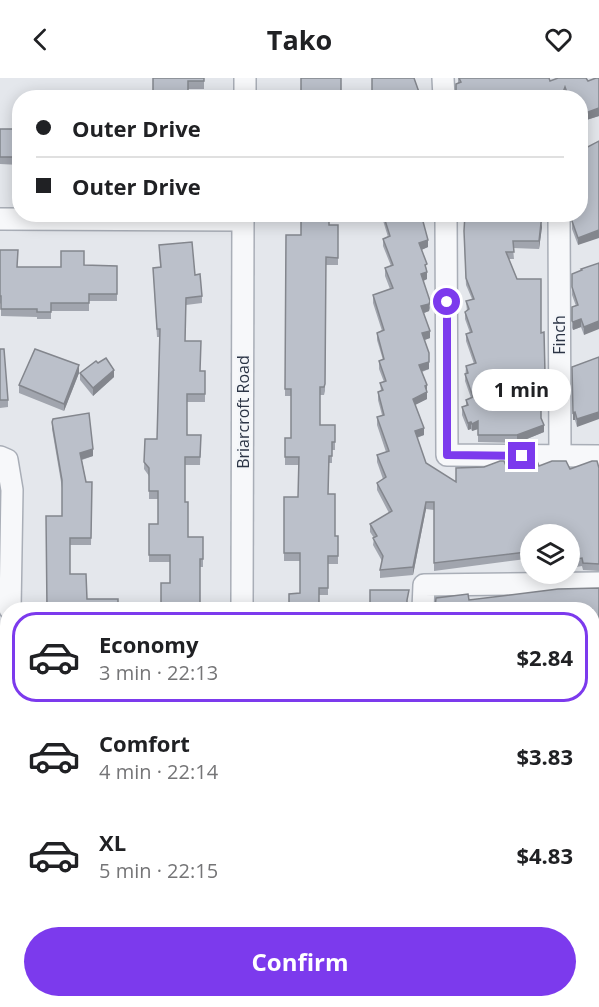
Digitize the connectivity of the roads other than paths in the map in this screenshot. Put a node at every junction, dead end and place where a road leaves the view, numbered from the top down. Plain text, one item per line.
1 (243, 222) edge
2 (447, 222) edge
3 (559, 222) edge
4 (560, 455) junction
5 (599, 456) edge
6 (0, 457) edge
7 (599, 584) edge
8 (10, 602) edge
9 (242, 602) edge
10 (423, 602) edge

1 - 9 street, Briarcroft Road
2 - 4 street
3 - 4 street, Finch
4 - 5 street
6 - 8 street
7 - 10 street

